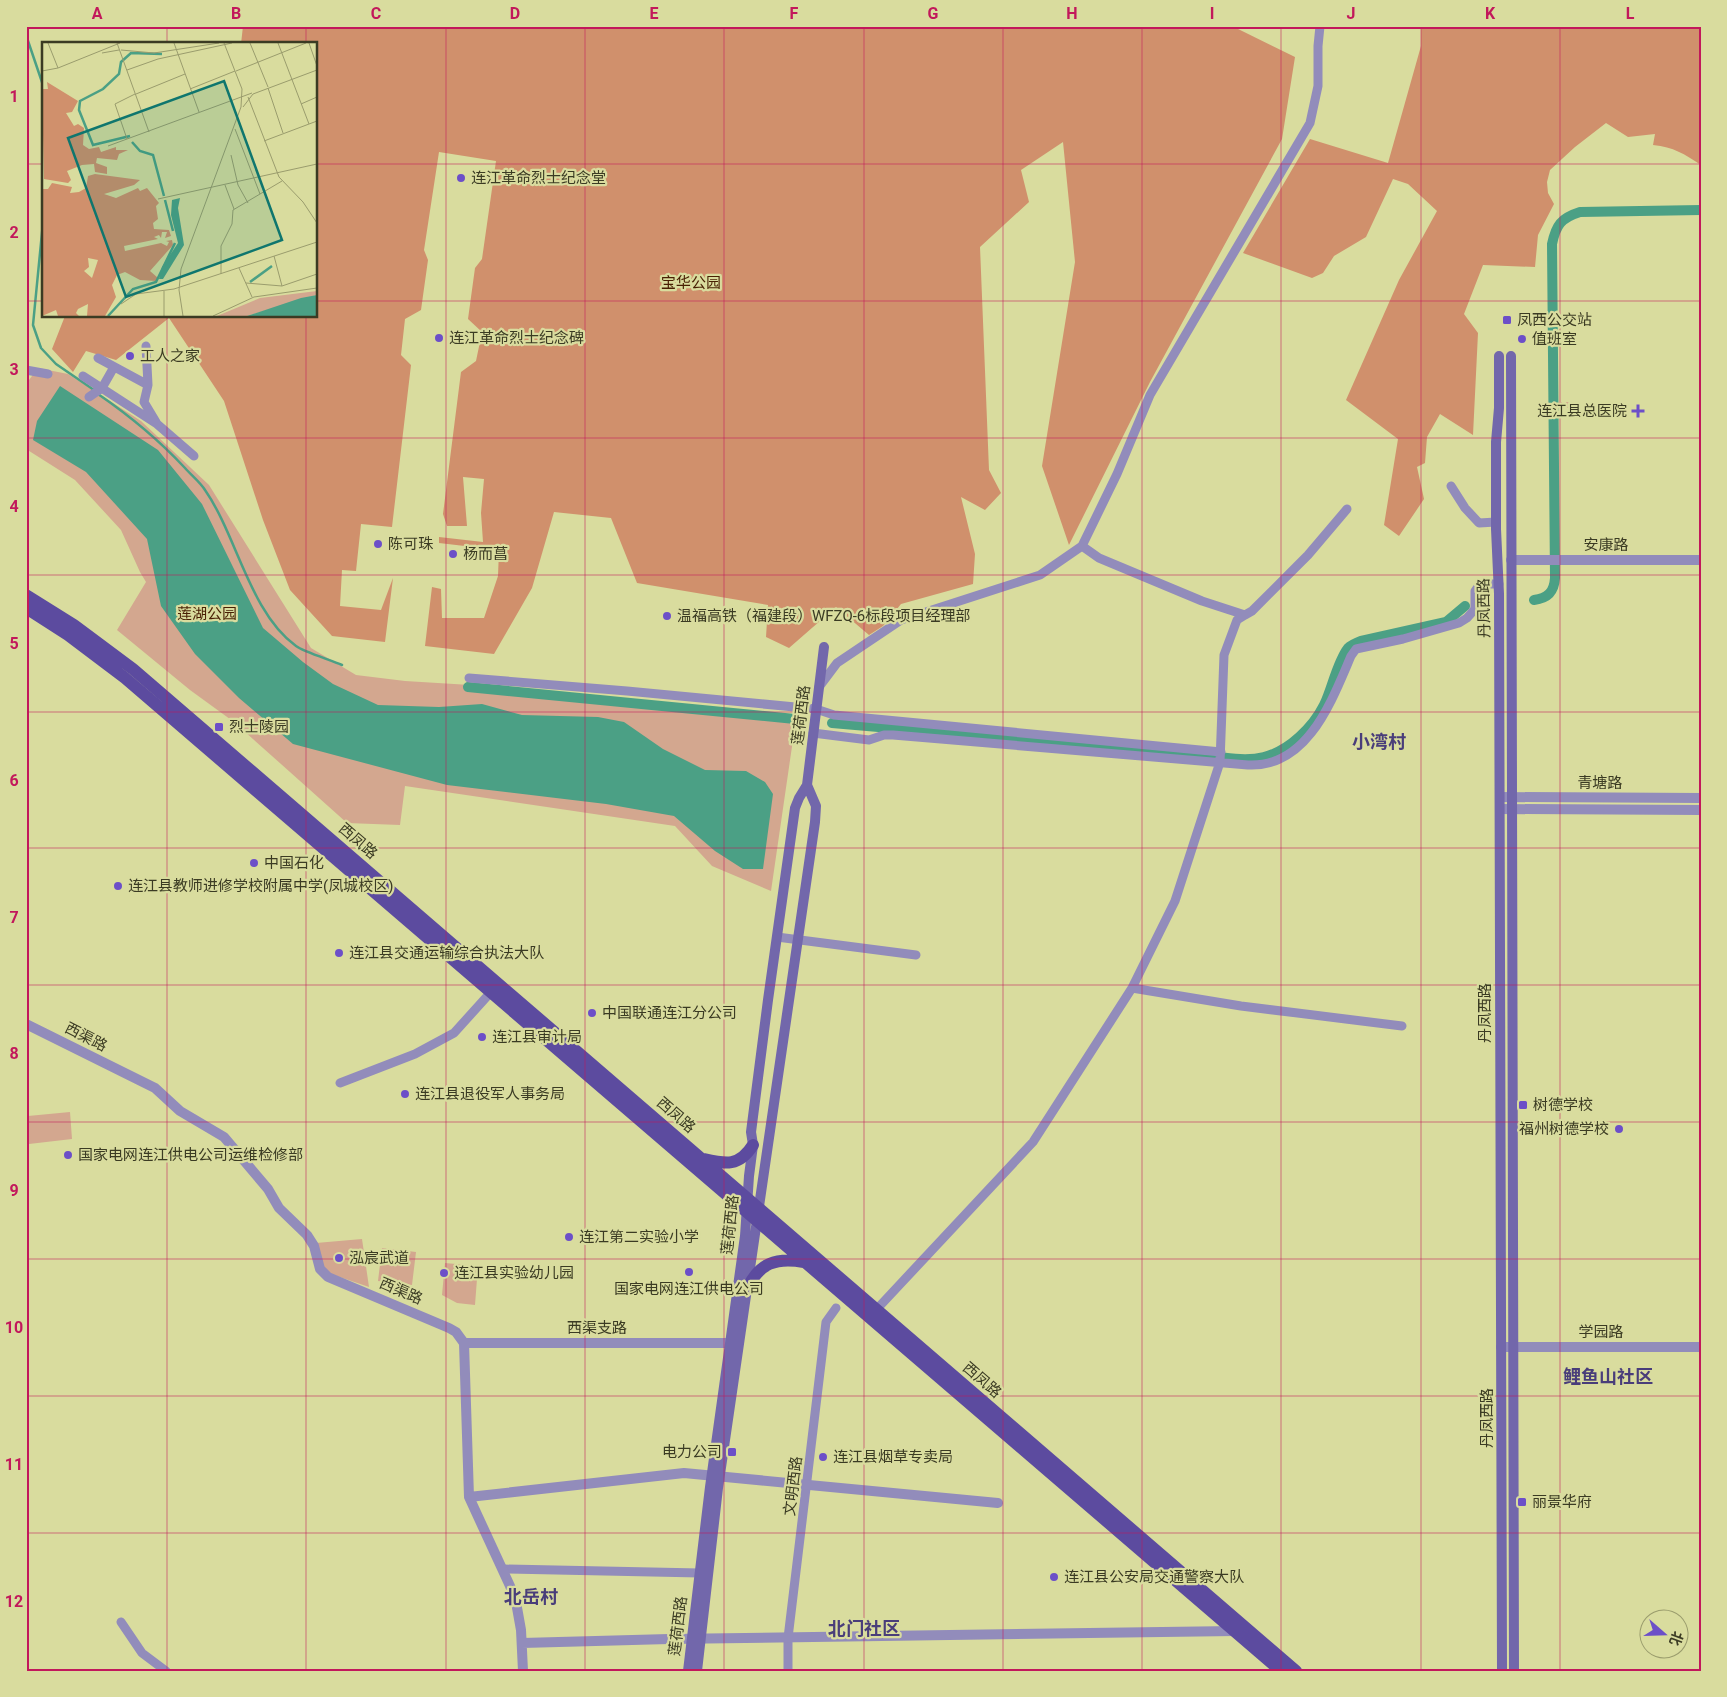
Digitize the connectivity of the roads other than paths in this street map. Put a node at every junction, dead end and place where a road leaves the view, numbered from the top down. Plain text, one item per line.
1 (1320, 26) edge
2 (146, 346) dead end
3 (1498, 356) dead end
4 (1511, 356) dead end
5 (98, 358) dead end
6 (114, 366) junction
7 (26, 370) edge
8 (48, 374) dead end
9 (83, 376) dead end
10 (148, 385) junction
11 (102, 388) junction
12 (89, 396) dead end
13 (157, 424) junction
14 (194, 456) dead end
15 (1451, 486) dead end
16 (1347, 509) dead end
17 (1496, 522) junction
18 (1082, 546) junction
19 (1511, 560) junction
20 (1701, 560) edge
21 (1499, 584) junction
22 (26, 595) edge
23 (26, 608) edge
24 (1245, 615) junction
25 (824, 648) dead end
26 (469, 678) dead end
27 (819, 687) junction
28 (816, 709) junction
29 (813, 734) junction
30 (1221, 752) junction
31 (1220, 762) junction
32 (807, 786) junction
33 (1500, 797) junction
34 (1512, 797) junction
35 (1701, 798) edge
36 (1500, 809) junction
37 (1512, 809) junction
38 (1701, 810) edge
39 (777, 937) junction
40 (798, 940) junction
41 (916, 955) dead end
42 (1132, 988) junction
43 (491, 992) junction
44 (26, 1024) edge
45 (1402, 1026) dead end
46 (340, 1083) dead end
47 (753, 1145) junction
48 (769, 1147) junction
49 (700, 1158) junction
50 (748, 1199) junction
51 (760, 1209) junction
52 (747, 1212) junction
53 (758, 1222) junction
54 (804, 1262) junction
55 (747, 1289) junction
56 (836, 1308) dead end
57 (876, 1310) junction
58 (464, 1343) junction
59 (730, 1343) junction
60 (1701, 1346) edge
61 (1501, 1347) junction
62 (1513, 1347) junction
63 (716, 1477) junction
64 (807, 1485) junction
65 (469, 1497) junction
66 (998, 1503) dead end
67 (503, 1569) junction
68 (700, 1573) junction
69 (121, 1622) dead end
70 (1235, 1631) junction
71 (788, 1638) junction
72 (697, 1639) junction
73 (522, 1643) junction
74 (166, 1671) edge
75 (523, 1671) edge
76 (688, 1671) edge
77 (697, 1671) edge
78 (788, 1671) edge
79 (1281, 1671) edge
80 (1296, 1671) edge
81 (1502, 1671) edge
82 (1514, 1671) edge

1 - 18 street
2 - 10 street
3 - 17 main road, 丹凤西路
4 - 19 main road, 丹凤西路
5 - 6 street
6 - 10 street
6 - 11 street
7 - 8 street
9 - 11 street
10 - 13 street
11 - 12 street
11 - 13 street
13 - 14 street
15 - 17 street
16 - 24 street
17 - 21 main road, 丹凤西路
18 - 24 street
18 - 27 street
19 - 20 street, 安康路
19 - 34 main road, 丹凤西路
21 - 31 street
21 - 33 main road, 丹凤西路
22 - 49 main road, 西凤路
23 - 43 main road, 西凤路
24 - 30 street
25 - 27 main road, 莲荷西路
26 - 28 street
27 - 28 main road, 莲荷西路
28 - 29 main road, 莲荷西路
28 - 30 street
29 - 31 street
29 - 32 main road, 莲荷西路
30 - 31 street
31 - 42 street
32 - 39 main road, 莲荷西路
32 - 40 main road, 莲荷西路
33 - 34 street, 青塘路
33 - 36 main road, 丹凤西路
34 - 35 street, 青塘路
34 - 37 main road, 丹凤西路
36 - 37 street, 青塘路
36 - 61 main road, 丹凤西路
37 - 38 street, 青塘路
37 - 62 main road, 丹凤西路
39 - 40 street
39 - 47 main road, 莲荷西路
40 - 41 street
40 - 48 main road, 莲荷西路
42 - 45 street
42 - 57 street
43 - 46 street
43 - 52 main road, 西凤路
44 - 58 street, 西渠路
47 - 48 main road
47 - 49 main road
47 - 50 main road, 莲荷西路
48 - 51 main road, 莲荷西路
49 - 50 main road, 西凤路
50 - 51 main road, 西凤路
50 - 52 main road, 莲荷西路
51 - 53 main road, 莲荷西路
51 - 57 main road, 西凤路
52 - 53 main road, 西凤路
52 - 59 main road, 莲荷西路
53 - 54 main road, 西凤路
53 - 55 main road, 莲荷西路
54 - 55 main road
54 - 70 main road, 西凤路
55 - 63 main road, 莲荷西路
56 - 64 street, 文明西路
57 - 80 main road, 西凤路
58 - 59 street, 西渠支路
58 - 65 street
59 - 63 main road, 莲荷西路
60 - 62 street, 学园路
61 - 62 street, 学园路
61 - 81 main road, 丹凤西路
62 - 82 main road, 丹凤西路
63 - 64 street
63 - 65 street
63 - 68 main road, 莲荷西路
63 - 72 main road, 莲荷西路
64 - 66 street
64 - 71 street, 文明西路
65 - 67 street
67 - 68 street
67 - 73 street
68 - 72 main road, 莲荷西路
69 - 74 street
70 - 71 street
70 - 79 main road, 西凤路
71 - 72 street
71 - 78 street, 文明西路
72 - 73 street
72 - 76 main road, 莲荷西路
72 - 77 main road, 莲荷西路
73 - 75 street

